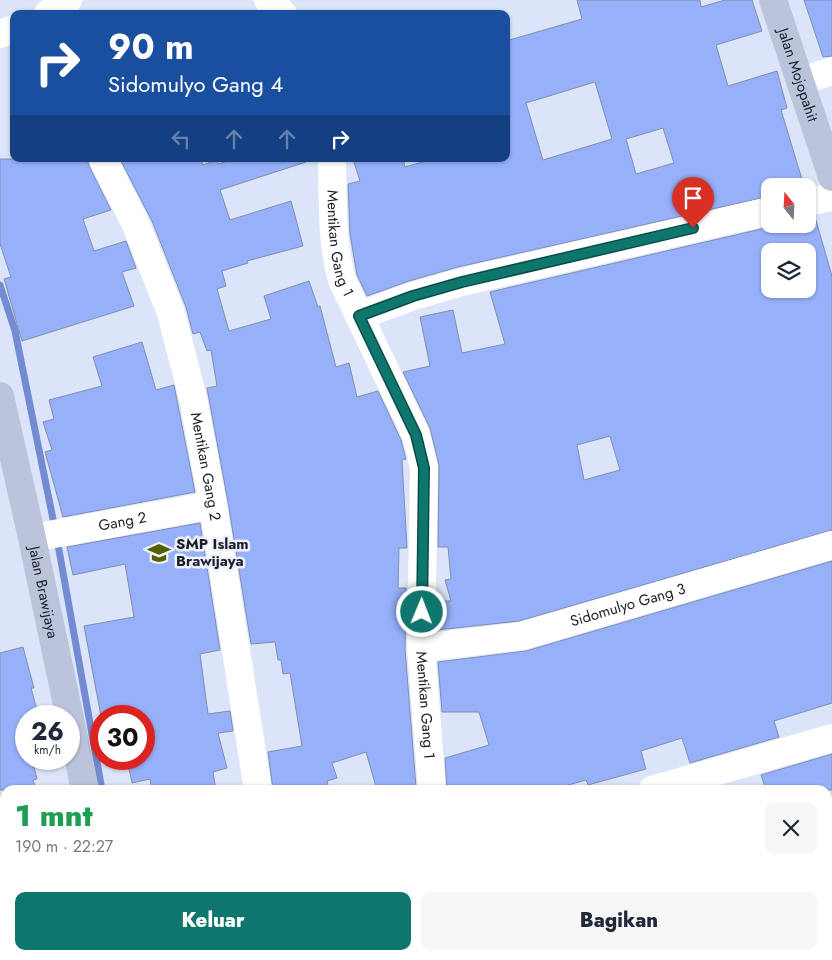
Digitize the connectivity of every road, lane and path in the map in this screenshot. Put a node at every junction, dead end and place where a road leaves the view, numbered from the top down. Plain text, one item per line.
1 (68, 0) edge
2 (268, 0) edge
3 (773, 0) edge
4 (54, 10) edge
5 (279, 10) edge
6 (832, 70) edge
7 (801, 80) junction
8 (104, 162) edge
9 (332, 162) edge
10 (832, 177) edge
11 (832, 197) edge
12 (816, 200) edge
13 (761, 213) edge
14 (359, 316) junction
15 (2, 412) edge
16 (213, 505) junction
17 (51, 534) junction
18 (832, 545) edge
19 (422, 648) junction
20 (832, 738) edge
21 (84, 785) edge
22 (257, 785) edge
23 (432, 785) edge
24 (669, 785) edge

1 - 4 street
2 - 5 street
3 - 7 main road, Jalan Mojopahit
6 - 7 street
7 - 10 main road, Jalan Mojopahit
8 - 16 street, Mentikan Gang 2
9 - 14 street, Mentikan Gang 1
11 - 12 street
13 - 14 street
14 - 19 street, Mentikan Gang 1
15 - 17 main road, Jalan Brawijaya
16 - 17 street, Gang 2
16 - 22 street, Mentikan Gang 2
17 - 21 main road, Jalan Brawijaya
18 - 19 street, Sidomulyo Gang 3
19 - 23 street, Mentikan Gang 1
20 - 24 street

